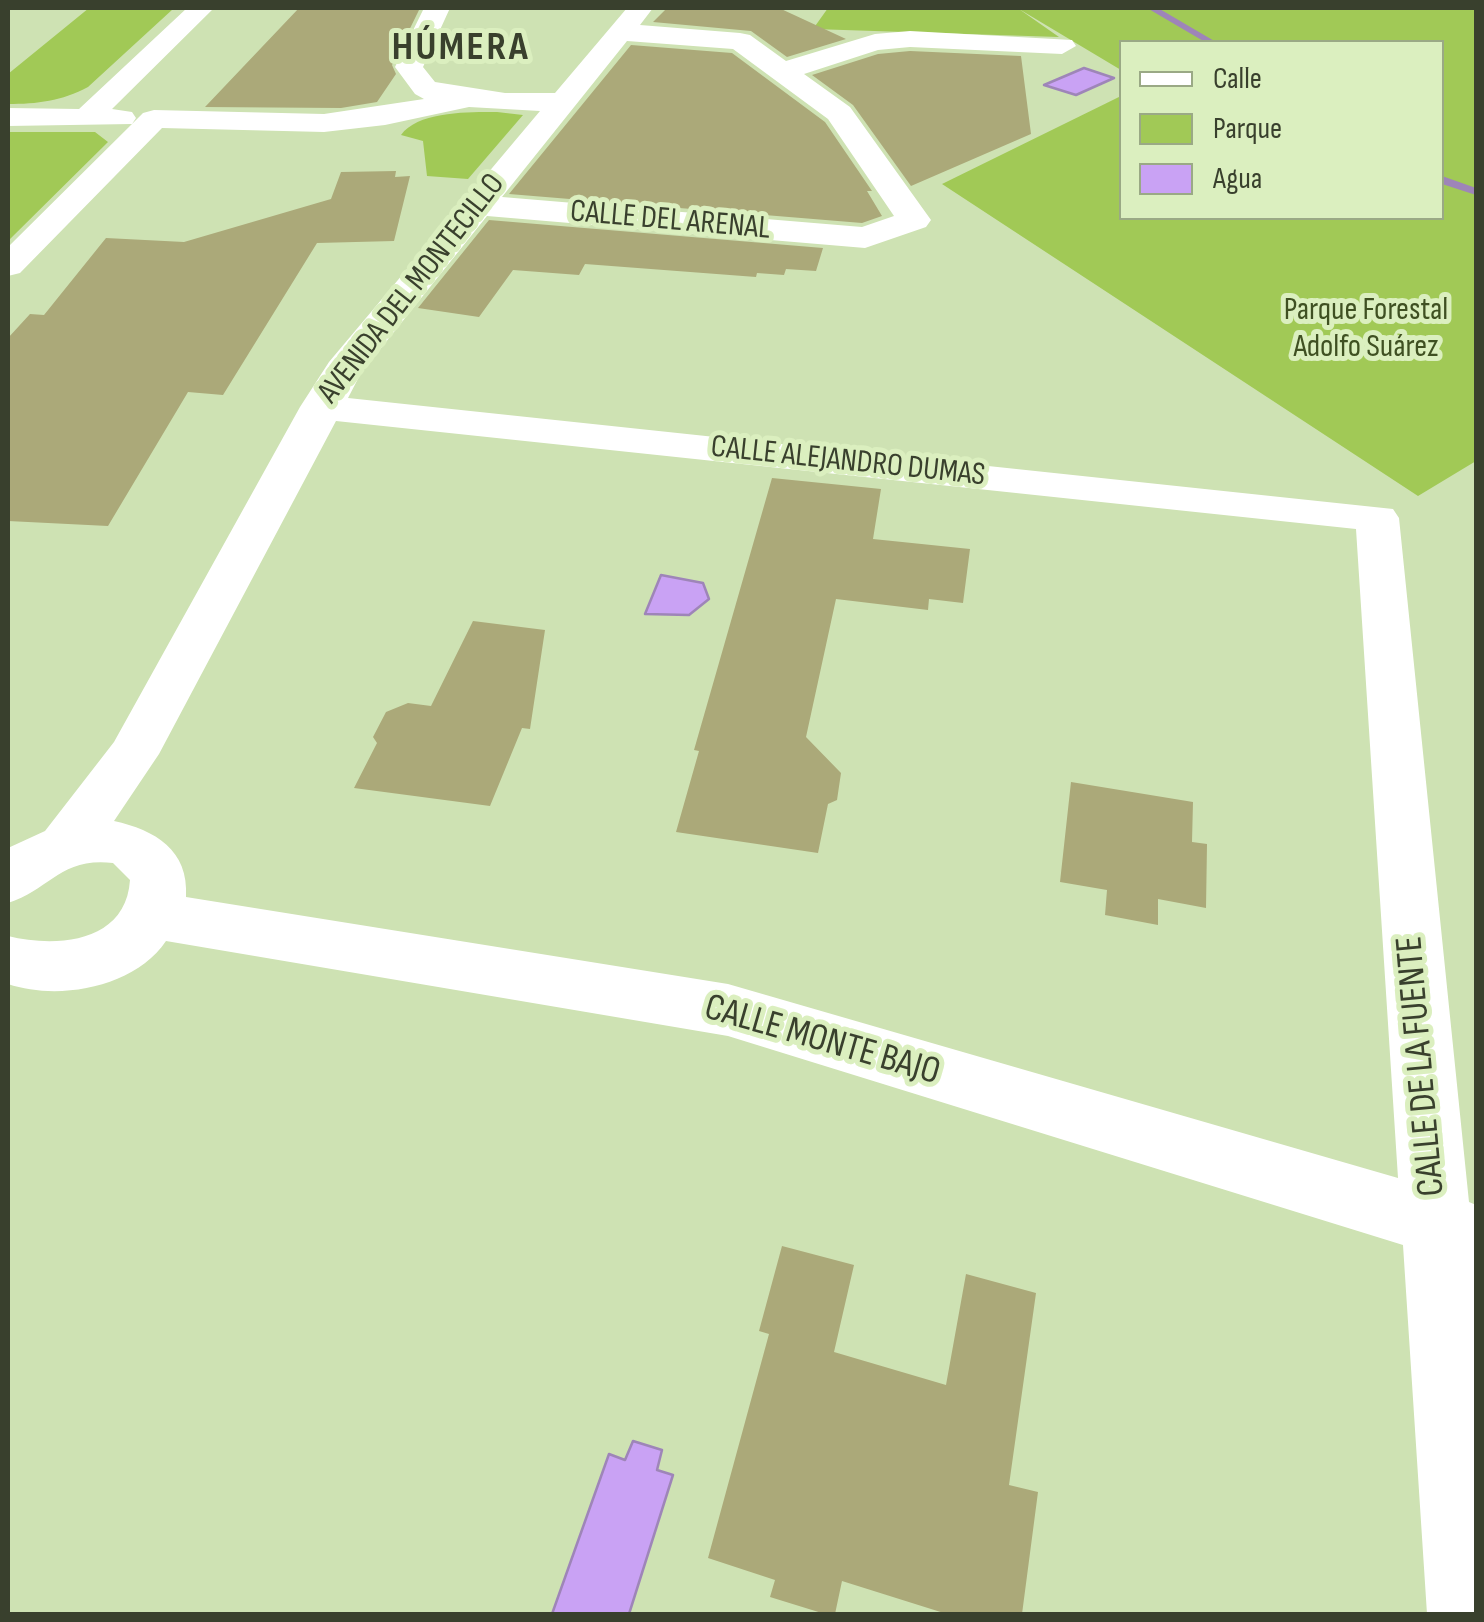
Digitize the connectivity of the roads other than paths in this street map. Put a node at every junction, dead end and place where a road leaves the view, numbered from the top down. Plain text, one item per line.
1 (201, 8) edge
2 (437, 8) edge
3 (640, 8) edge
4 (621, 32) junction
5 (1062, 46) dead end
6 (781, 72) junction
7 (425, 88) junction
8 (464, 99) junction
9 (561, 102) junction
10 (384, 116) junction
11 (8, 117) edge
12 (87, 118) junction
13 (154, 119) junction
14 (475, 205) junction
15 (8, 266) edge
16 (320, 407) junction
17 (1377, 518) joint
18 (93, 844) junction
19 (8, 881) edge
20 (151, 915) junction
21 (23, 977) edge
22 (1456, 1230) edge
23 (1469, 1614) edge

1 - 12 street
2 - 7 street
3 - 4 street, AVENIDA DEL MONTECILLO
4 - 6 street
4 - 9 street, AVENIDA DEL MONTECILLO
5 - 6 street
6 - 14 street, CALLE DEL ARENAL
7 - 8 street
7 - 10 street
8 - 9 street
8 - 10 street
9 - 14 street, AVENIDA DEL MONTECILLO
10 - 13 street
11 - 12 street
12 - 13 street
13 - 15 street
14 - 16 street, AVENIDA DEL MONTECILLO
16 - 17 street, CALLE ALEJANDRO DUMAS
16 - 18 street, AVENIDA DEL MONTECILLO
17 - 22 street, CALLE DE LA FUENTE
18 - 19 street
18 - 20 street
20 - 21 street
20 - 22 street, CALLE MONTE BAJO
22 - 23 street, CALLE DE LA FUENTE

